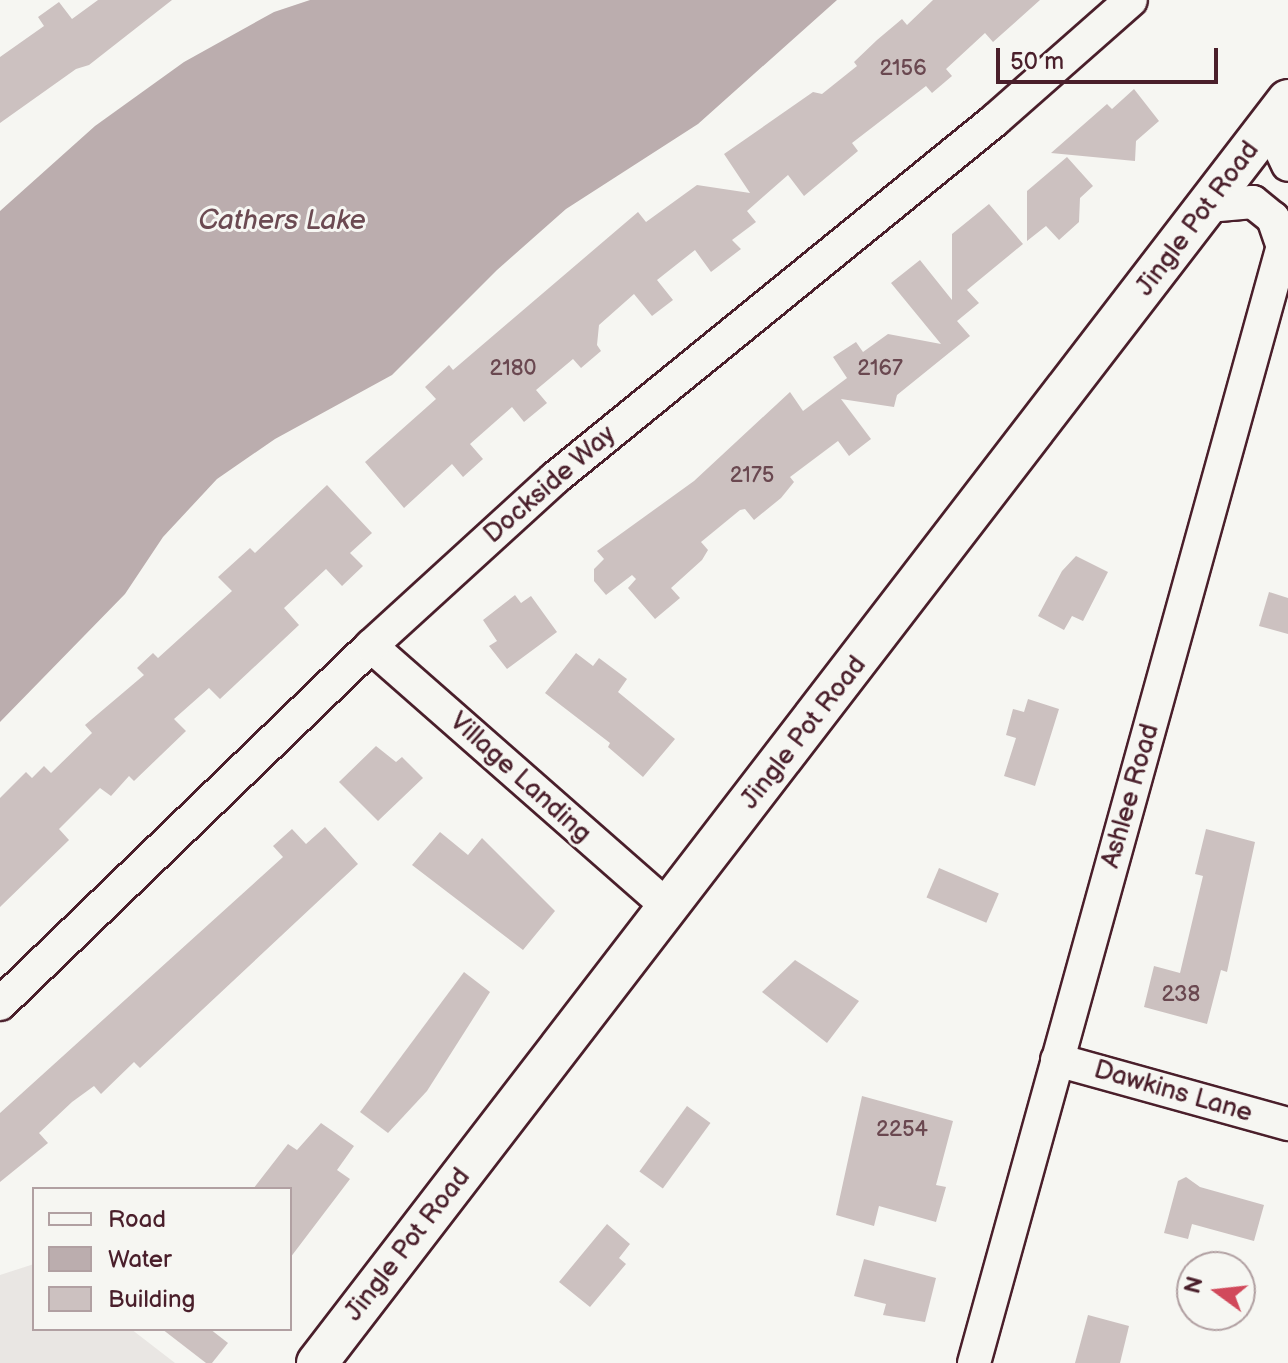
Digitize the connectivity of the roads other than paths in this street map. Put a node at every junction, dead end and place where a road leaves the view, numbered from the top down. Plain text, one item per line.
1 (1131, 0) edge
2 (1278, 112) edge
3 (1288, 165) edge
4 (1208, 206) junction
5 (1285, 238) edge
6 (371, 646) junction
7 (669, 908) junction
8 (0, 1004) edge
9 (1057, 1060) junction
10 (1288, 1124) edge
11 (317, 1363) edge
12 (974, 1363) edge

1 - 6 street, Dockside Way
2 - 3 street
2 - 4 street, Jingle Pot Road
4 - 5 street
4 - 7 street, Jingle Pot Road
5 - 9 street, Ashlee Road
6 - 7 street, Village Landing
6 - 8 street, Dockside Way
7 - 11 street, Jingle Pot Road
9 - 10 street, Dawkins Lane
9 - 12 street, Ashlee Road

